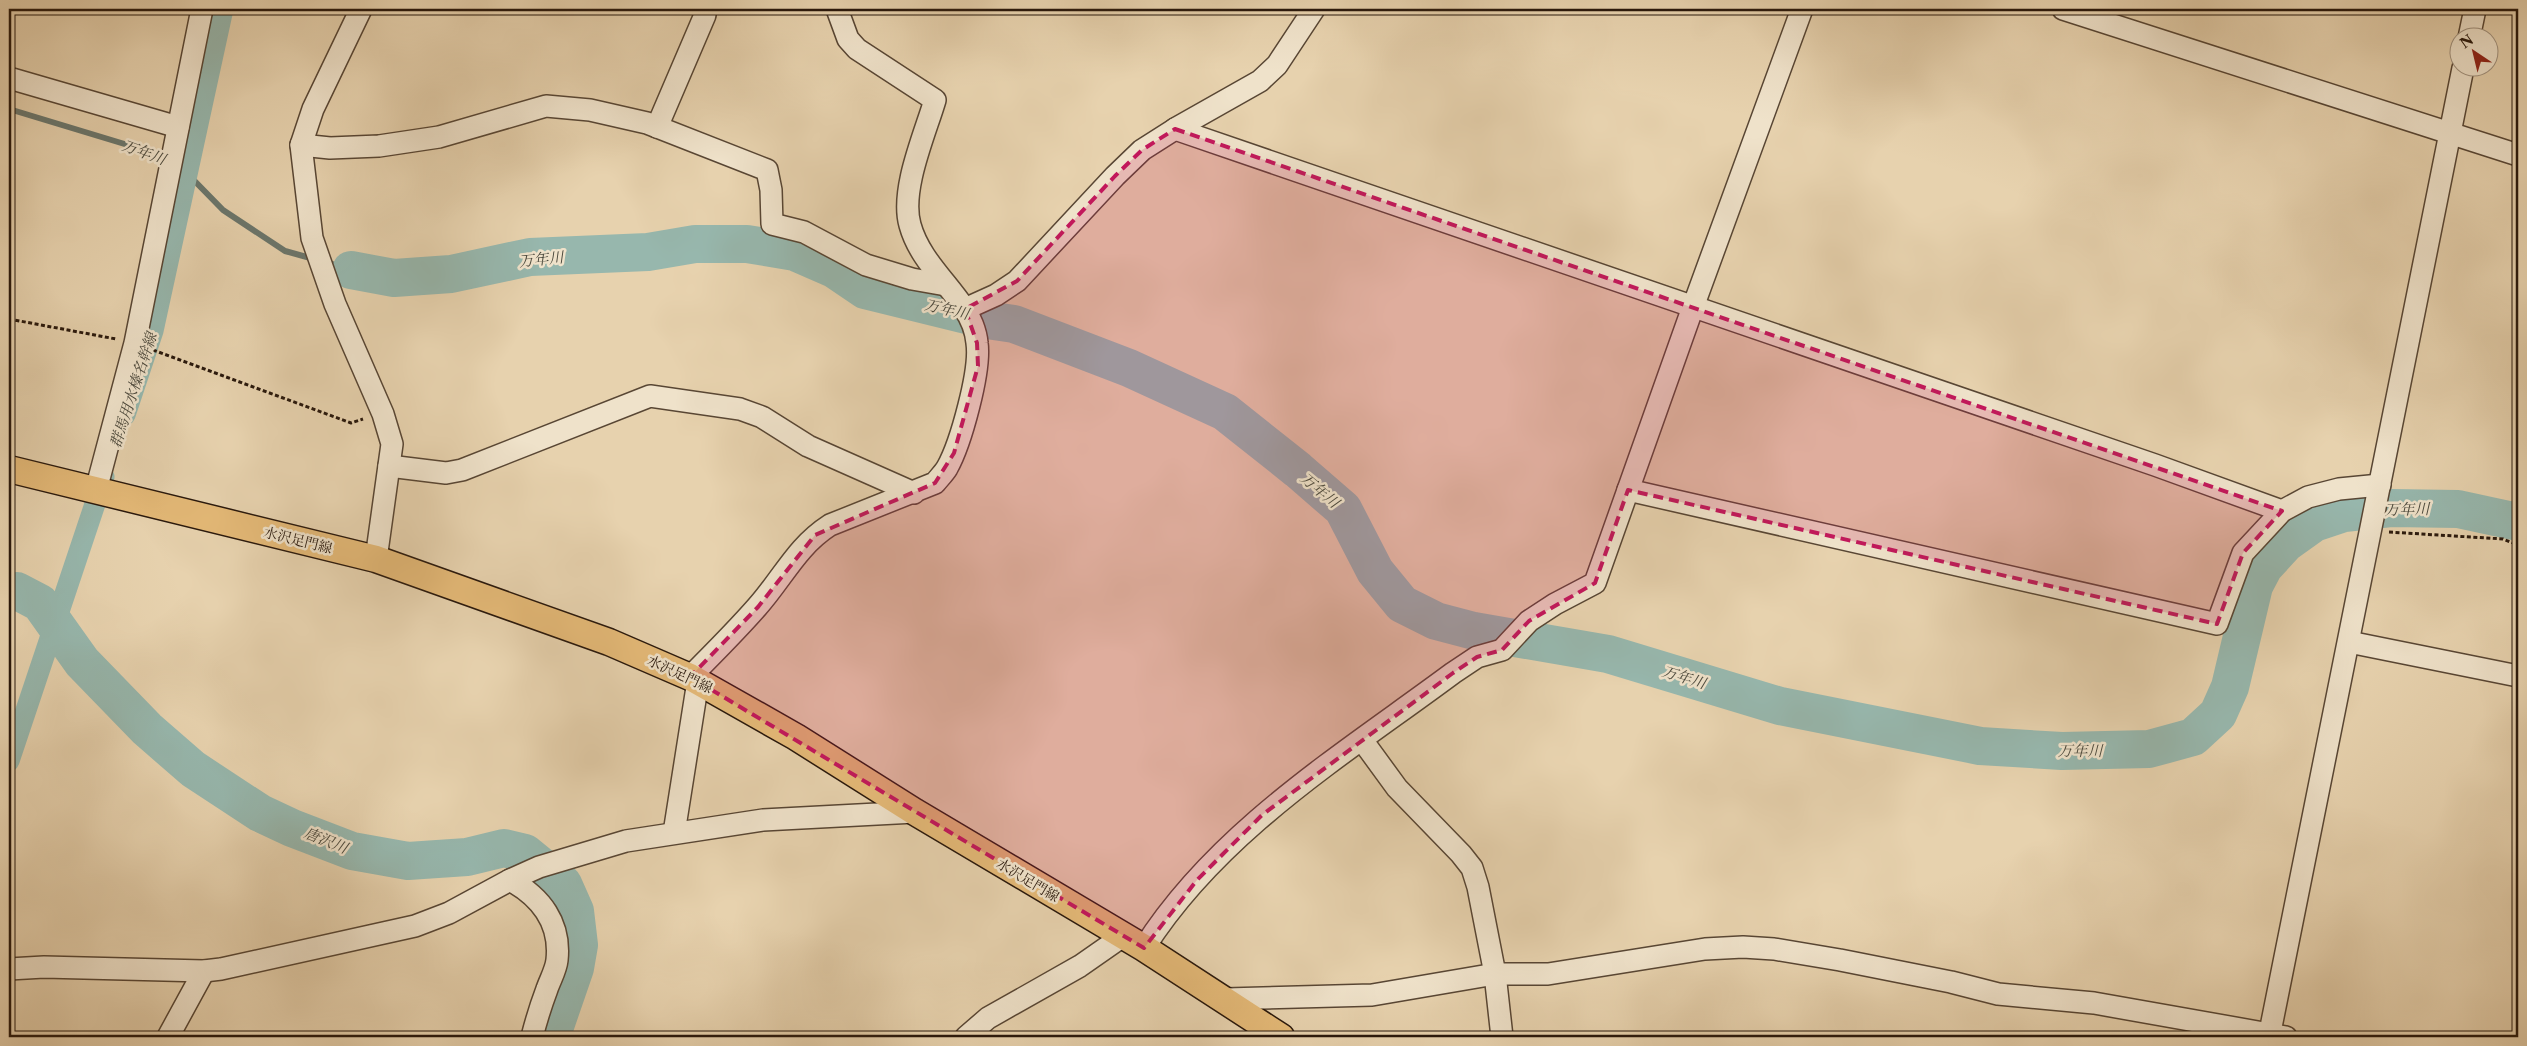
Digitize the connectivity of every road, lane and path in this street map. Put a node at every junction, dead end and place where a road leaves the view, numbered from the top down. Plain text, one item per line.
1 (202, 9) edge
2 (361, 9) edge
3 (837, 9) edge
4 (1314, 9) edge
5 (1802, 9) edge
6 (2063, 9) edge
7 (2475, 9) edge
8 (705, 15) dead end
9 (2471, 28) edge
10 (9, 78) edge
11 (2461, 78) edge
12 (178, 127) junction
13 (657, 127) junction
14 (1174, 129) junction
15 (2450, 132) junction
16 (301, 145) junction
17 (2518, 155) edge
18 (946, 285) junction
19 (1693, 307) junction
20 (965, 308) junction
21 (9, 319) edge
22 (135, 343) junction
23 (383, 414) junction
24 (389, 466) junction
25 (9, 468) edge
26 (2380, 485) junction
27 (96, 490) junction
28 (1628, 490) junction
29 (914, 493) junction
30 (2282, 511) junction
31 (2371, 531) junction
32 (2518, 545) edge
33 (376, 559) junction
34 (2349, 642) junction
35 (2518, 676) edge
36 (694, 679) junction
37 (1362, 740) junction
38 (915, 812) junction
39 (674, 833) junction
40 (513, 878) junction
41 (1134, 942) junction
42 (9, 969) edge
43 (204, 971) junction
44 (1495, 974) junction
45 (1226, 1000) junction
46 (1269, 1034) edge
47 (2275, 1036) edge
48 (168, 1037) edge
49 (532, 1037) edge
50 (966, 1037) edge
51 (1502, 1037) edge

1 - 12 street
2 - 16 street
3 - 18 street
4 - 14 street
5 - 19 street
6 - 15 street
7 - 9 street
8 - 13 street
10 - 12 street
11 - 15 street
12 - 22 street
13 - 16 street
13 - 18 street
14 - 19 street
14 - 20 street
15 - 17 street
15 - 26 street
16 - 23 street
18 - 20 street
19 - 28 street
19 - 30 street
20 - 29 street
21 - 22 path
22 - 23 path
22 - 27 street
23 - 24 street
24 - 29 street
24 - 33 street
25 - 27 main road, 水沢足門線
26 - 30 street
26 - 31 street
27 - 33 main road, 水沢足門線
28 - 30 street
28 - 37 street
29 - 36 street
31 - 32 path
31 - 34 street
33 - 36 main road, 水沢足門線
34 - 35 street
34 - 47 street
36 - 38 main road, 水沢足門線
36 - 39 street
37 - 41 street
37 - 44 street
38 - 39 street
38 - 41 main road, 水沢足門線
39 - 40 street
40 - 43 street
40 - 49 street
41 - 45 main road, 水沢足門線
41 - 50 street
42 - 43 street
43 - 48 street
44 - 45 street
44 - 47 street
44 - 51 street
45 - 46 main road, 水沢足門線

